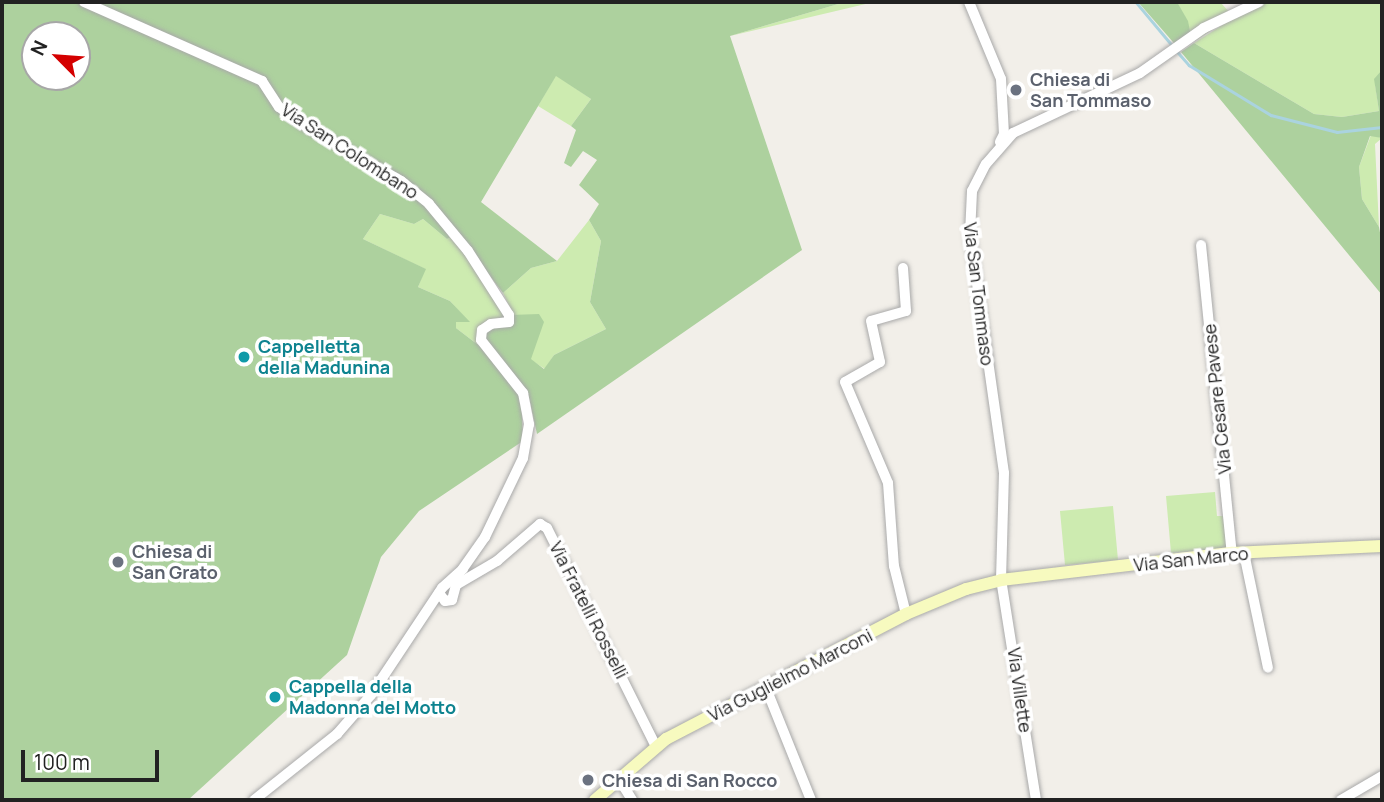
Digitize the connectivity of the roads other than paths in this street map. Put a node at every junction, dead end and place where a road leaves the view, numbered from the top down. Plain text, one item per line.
1 (84, 2) edge
2 (969, 2) edge
3 (1259, 2) edge
4 (999, 146) junction
5 (1201, 246) dead end
6 (903, 268) dead end
7 (1382, 546) edge
8 (1238, 553) junction
9 (1001, 580) junction
10 (439, 593) junction
11 (906, 614) junction
12 (1268, 668) dead end
13 (766, 688) junction
14 (656, 747) junction
15 (1382, 776) edge
16 (619, 779) junction
17 (254, 800) edge
18 (595, 800) edge
19 (632, 800) edge
20 (811, 800) edge
21 (1036, 800) edge
22 (1341, 800) edge

1 - 10 street, Via San Colombano
2 - 4 street
3 - 4 street, Via San Tommaso
4 - 9 street, Via San Tommaso
5 - 8 street, Via Cesare Pavese
6 - 11 street
7 - 8 street, Via San Marco
8 - 9 street, Via San Marco
8 - 12 street, Via Cesare Pavese
9 - 11 street, Via Guglielmo Marconi
9 - 21 street, Via Villette
10 - 14 street, Via Fratelli Rosselli
10 - 17 street, Via San Colombano
11 - 13 street, Via Guglielmo Marconi
13 - 14 street, Via Guglielmo Marconi
13 - 20 street
14 - 16 street, Via Guglielmo Marconi
15 - 22 street
16 - 18 street, Via Guglielmo Marconi
16 - 19 street

